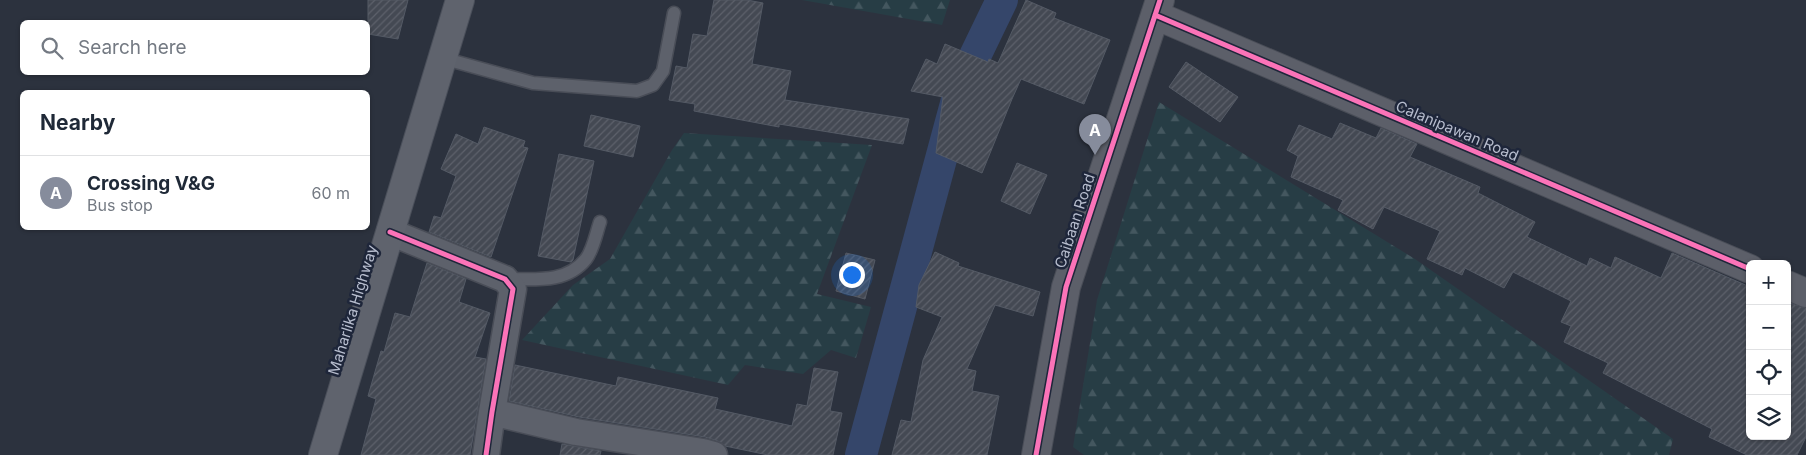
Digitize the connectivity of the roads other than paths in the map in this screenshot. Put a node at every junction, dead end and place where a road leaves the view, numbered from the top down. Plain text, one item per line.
1 (460, 0) edge
2 (1157, 8) edge
3 (674, 14) dead end
4 (442, 58) junction
5 (600, 222) dead end
6 (390, 232) junction
7 (1746, 267) edge
8 (505, 279) junction
9 (1791, 287) edge
10 (1806, 293) edge
11 (492, 412) junction
12 (323, 455) edge
13 (486, 455) edge
14 (714, 455) edge
15 (1036, 455) edge

1 - 4 main road, Maharlika Highway
2 - 7 street, Calanipawan Road
2 - 15 street, Caibaan Road
3 - 4 lane
4 - 6 main road, Maharlika Highway
5 - 8 lane
6 - 8 street
6 - 12 main road, Maharlika Highway
8 - 11 street
9 - 10 street
11 - 13 street
11 - 14 street

